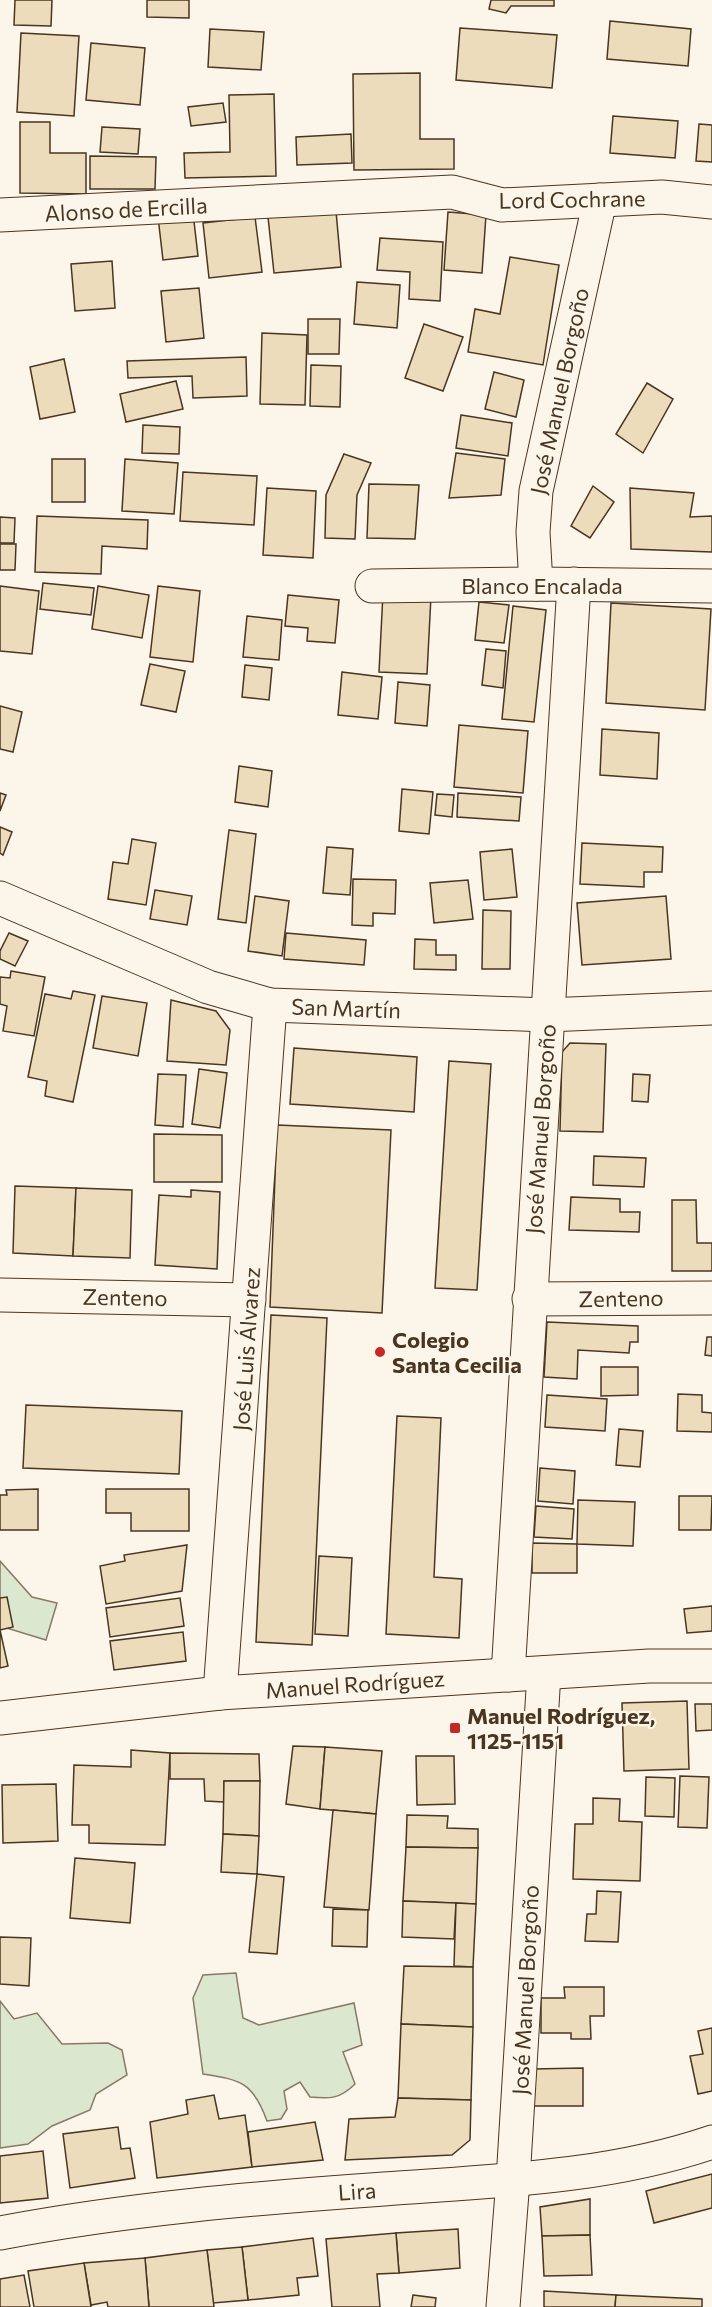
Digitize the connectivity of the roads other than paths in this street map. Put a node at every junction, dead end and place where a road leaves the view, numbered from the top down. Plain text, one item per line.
1 (600, 200) junction
2 (252, 202) joint
3 (712, 202) edge
4 (0, 215) edge
5 (536, 584) junction
6 (574, 584) junction
7 (372, 586) dead end
8 (712, 586) edge
9 (0, 898) edge
10 (270, 1005) junction
11 (712, 1008) edge
12 (547, 1015) junction
13 (0, 1295) edge
14 (712, 1298) edge
15 (249, 1299) junction
16 (529, 1299) junction
17 (712, 1666) edge
18 (544, 1673) junction
19 (508, 1675) junction
20 (220, 1693) junction
21 (0, 1718) edge
22 (712, 2142) edge
23 (513, 2180) junction
24 (0, 2233) edge
25 (503, 2307) edge

1 - 2 street, Lord Cochrane
1 - 3 street, Lord Cochrane
1 - 5 street, José Manuel Borgoño
2 - 4 street, Alonso de Ercilla
5 - 6 street, Blanco Encalada
5 - 7 street, Blanco Encalada
6 - 8 street, Blanco Encalada
6 - 12 street, José Manuel Borgoño
9 - 10 street, San Martín
10 - 12 street, San Martín
10 - 15 street, José Luis Álvarez
11 - 12 street, San Martín
12 - 16 street, José Manuel Borgoño
13 - 15 street, Zenteno
14 - 16 street, Zenteno
15 - 20 street, José Luis Álvarez
16 - 19 street, José Manuel Borgoño
17 - 18 street, Manuel Rodríguez
18 - 19 street, Manuel Rodríguez
18 - 23 street, José Manuel Borgoño
19 - 20 street, Manuel Rodríguez
20 - 21 street, Manuel Rodríguez
22 - 23 street, Lira
23 - 24 street, Lira
23 - 25 street, José Manuel Borgoño

